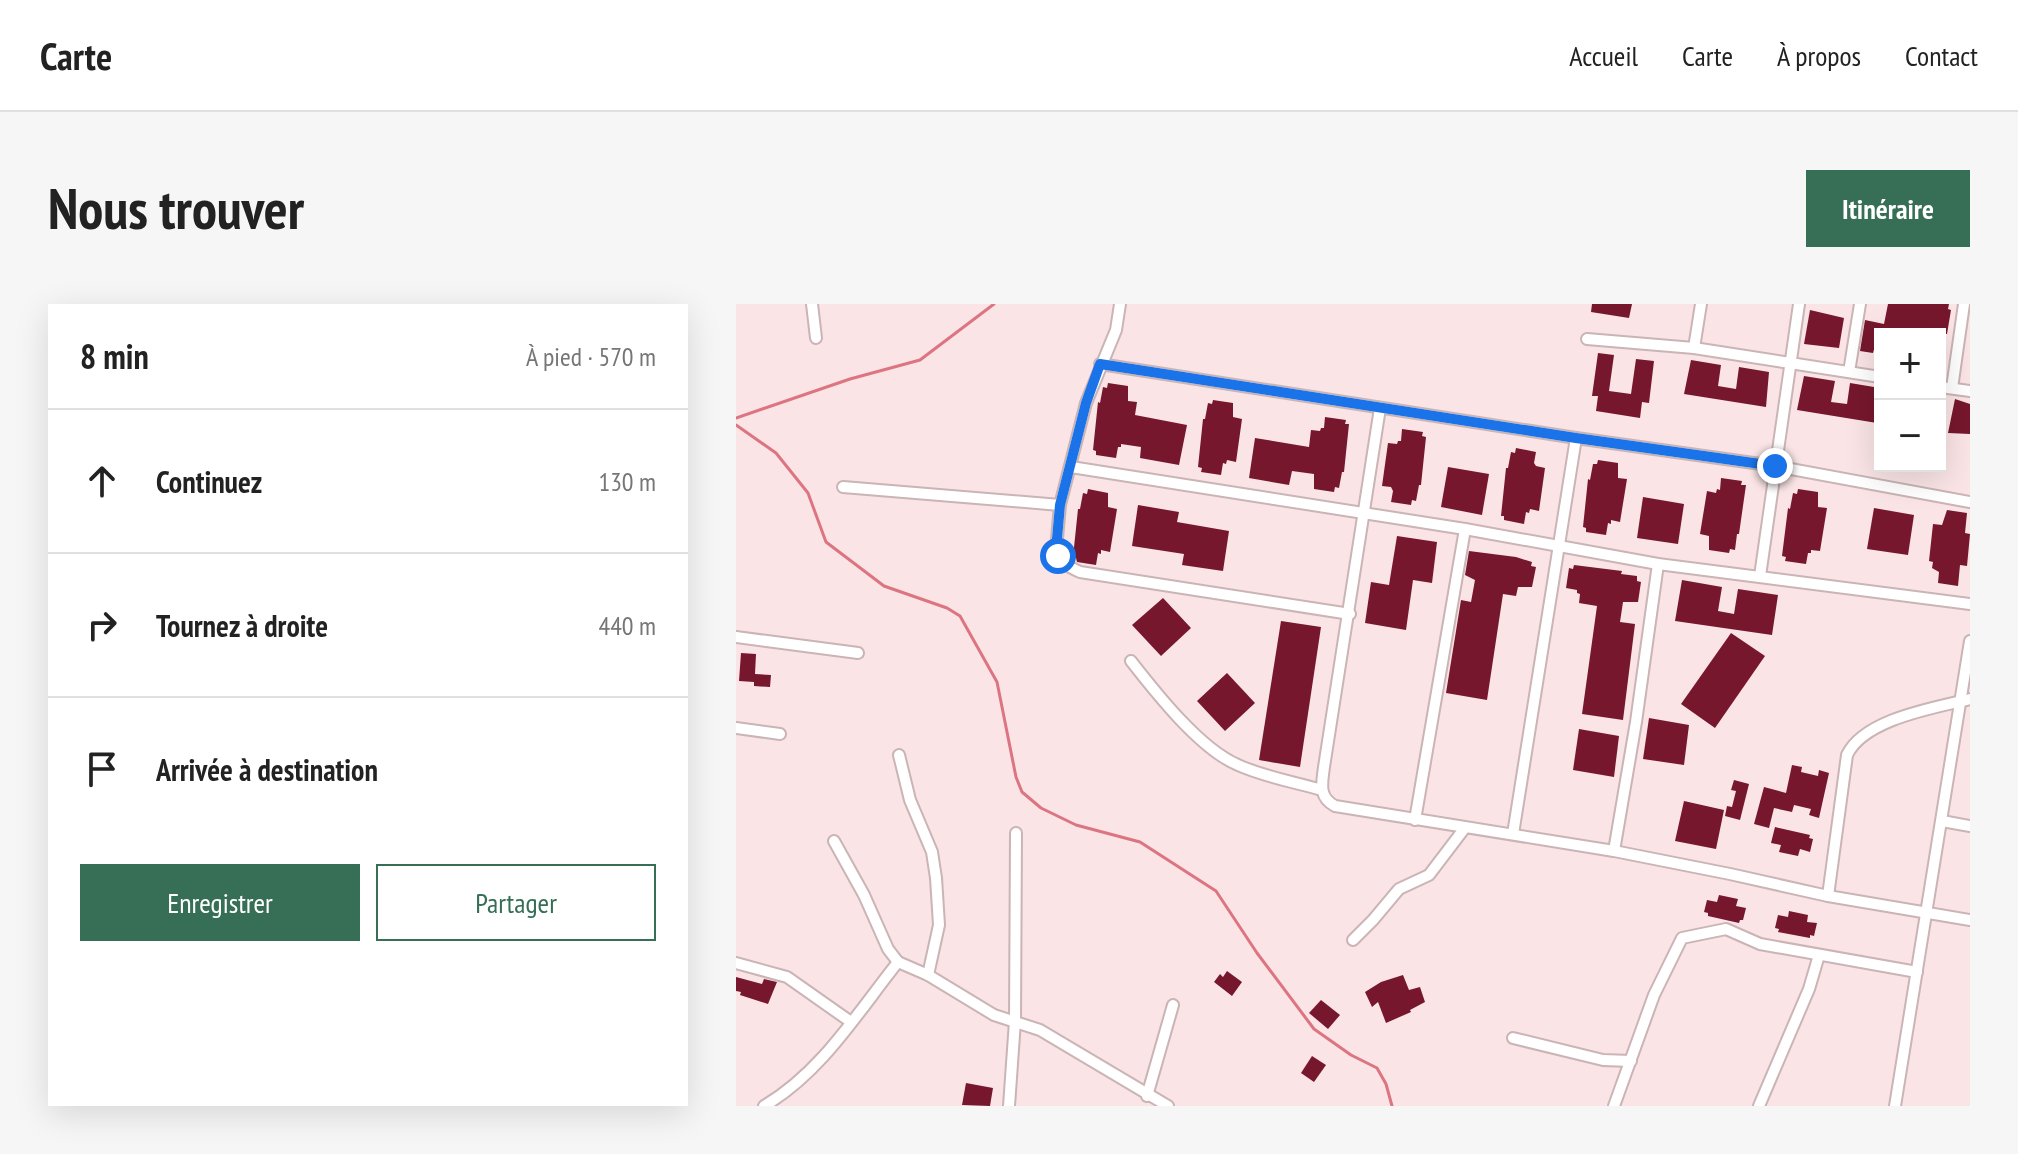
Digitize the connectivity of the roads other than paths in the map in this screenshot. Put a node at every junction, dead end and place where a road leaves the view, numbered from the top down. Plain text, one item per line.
1 (812, 304) edge
2 (1120, 304) edge
3 (1701, 304) edge
4 (1799, 304) edge
5 (1860, 304) edge
6 (1964, 304) edge
7 (816, 338) dead end
8 (1587, 339) dead end
9 (1694, 348) junction
10 (1789, 363) junction
11 (1100, 364) junction
12 (1849, 372) junction
13 (1874, 376) edge
14 (1946, 388) edge
15 (1952, 388) junction
16 (1970, 391) edge
17 (1380, 408) junction
18 (1576, 438) junction
19 (1775, 466) junction
20 (1071, 467) junction
21 (843, 487) dead end
22 (1970, 502) edge
23 (1060, 505) junction
24 (1363, 515) junction
25 (1465, 529) junction
26 (1560, 545) junction
27 (1658, 564) junction
28 (1760, 576) junction
29 (1970, 604) edge
30 (1350, 614) junction
31 (736, 637) edge
32 (1970, 641) edge
33 (858, 653) dead end
34 (1131, 661) dead end
35 (1966, 700) edge
36 (736, 728) edge
37 (780, 734) dead end
38 (899, 755) dead end
39 (1322, 790) junction
40 (1415, 820) junction
41 (1942, 821) junction
42 (1970, 826) edge
43 (1464, 829) junction
44 (1016, 833) dead end
45 (1513, 834) junction
46 (834, 841) dead end
47 (1614, 851) junction
48 (1828, 896) junction
49 (1928, 911) junction
50 (1970, 920) edge
51 (1353, 940) dead end
52 (1819, 955) junction
53 (898, 962) junction
54 (736, 963) edge
55 (1917, 972) junction
56 (928, 975) junction
57 (1173, 1005) dead end
58 (1015, 1021) junction
59 (851, 1022) junction
60 (1513, 1038) dead end
61 (1631, 1061) junction
62 (1147, 1096) junction
63 (764, 1106) edge
64 (1009, 1106) edge
65 (1168, 1106) edge
66 (1614, 1106) edge
67 (1759, 1106) edge
68 (1895, 1106) edge

1 - 7 street
2 - 11 street
3 - 9 street
4 - 10 street
5 - 12 street
6 - 15 street
8 - 9 street
9 - 10 street
10 - 12 street
10 - 19 street
11 - 17 street
11 - 20 street
12 - 13 street
14 - 15 street
15 - 16 street
17 - 18 street
17 - 24 street
18 - 19 street
18 - 26 street
19 - 22 street
19 - 28 street
20 - 23 street
20 - 24 street
21 - 23 street
23 - 30 street
24 - 25 street
24 - 30 street
25 - 26 street
25 - 40 street
26 - 27 street
26 - 45 street
27 - 28 street
27 - 47 street
28 - 29 street
30 - 39 street
31 - 33 street
32 - 35 street
34 - 39 street
35 - 41 street
35 - 48 street
36 - 37 street
38 - 56 street
39 - 40 street
40 - 43 street
41 - 42 street
41 - 49 street
43 - 45 street
43 - 51 street
44 - 58 street
45 - 47 street
46 - 53 street
47 - 48 street
48 - 49 street
49 - 50 street
49 - 55 street
52 - 55 street
52 - 61 street
52 - 67 street
53 - 56 street
53 - 59 street
54 - 59 street
55 - 68 street
56 - 58 street
57 - 62 street
58 - 62 street
58 - 64 street
59 - 63 street
60 - 61 street
61 - 66 street
62 - 65 street

